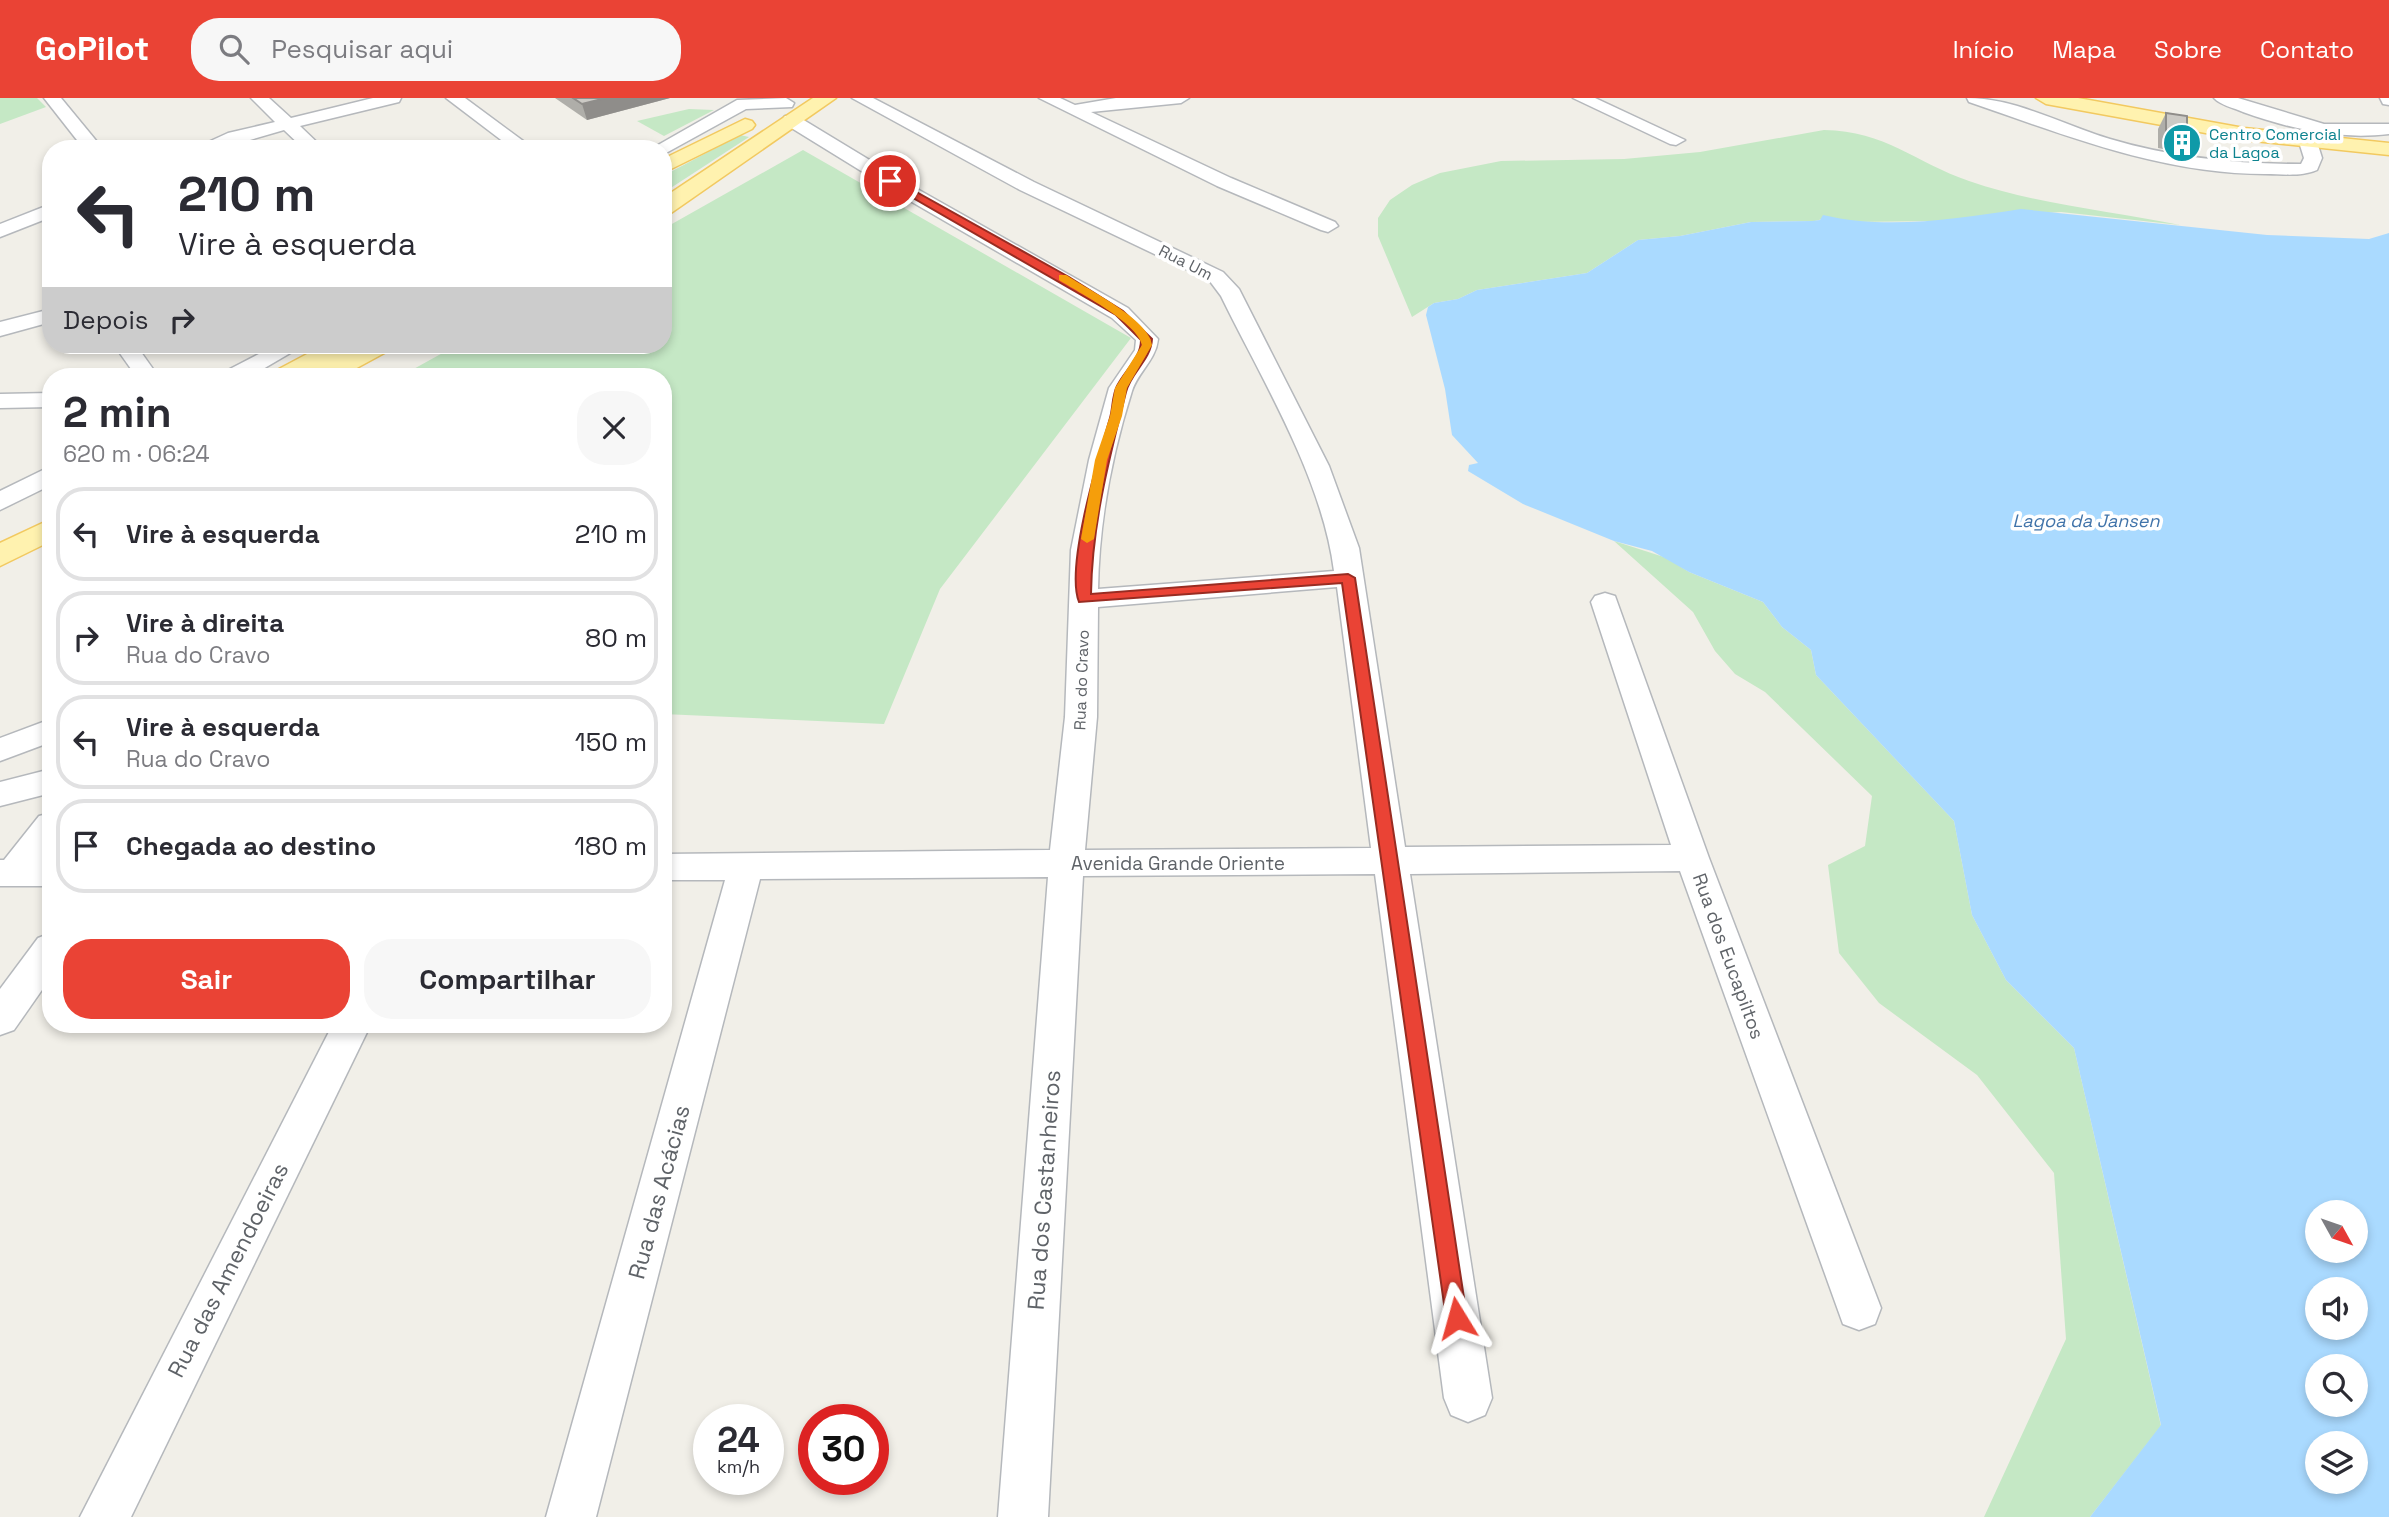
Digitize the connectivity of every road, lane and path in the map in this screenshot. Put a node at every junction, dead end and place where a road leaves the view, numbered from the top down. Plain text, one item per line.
1 (52, 98) edge
2 (259, 98) edge
3 (393, 98) edge
4 (454, 98) edge
5 (825, 98) edge
6 (860, 98) edge
7 (1047, 98) edge
8 (1181, 98) edge
9 (1581, 98) edge
10 (1975, 98) edge
11 (2046, 98) edge
12 (2074, 98) edge
13 (2222, 98) edge
14 (742, 101) edge
15 (791, 107) edge
16 (1074, 110) junction
17 (761, 117) junction
18 (287, 123) junction
19 (2389, 129) edge
20 (87, 140) edge
21 (231, 140) edge
22 (305, 140) edge
23 (512, 140) edge
24 (1676, 140) dead end
25 (672, 142) edge
26 (2308, 142) junction
27 (2389, 142) edge
28 (2389, 149) edge
29 (672, 162) edge
30 (672, 200) edge
31 (42, 214) edge
32 (1328, 226) dead end
33 (0, 231) edge
34 (42, 318) edge
35 (0, 331) edge
36 (0, 340) edge
37 (299, 354) edge
38 (363, 354) edge
39 (270, 360) edge
40 (252, 368) edge
41 (337, 368) edge
42 (42, 400) edge
43 (0, 401) edge
44 (42, 479) edge
45 (0, 502) edge
46 (42, 510) edge
47 (0, 533) edge
48 (42, 533) edge
49 (0, 556) edge
50 (1348, 578) junction
51 (1084, 599) junction
52 (1605, 602) dead end
53 (42, 734) edge
54 (0, 750) edge
55 (42, 783) edge
56 (0, 794) edge
57 (42, 845) edge
58 (1692, 858) junction
59 (1392, 861) junction
60 (1066, 864) junction
61 (672, 867) edge
62 (746, 867) junction
63 (31, 870) edge
64 (42, 961) edge
65 (0, 1019) edge
66 (347, 1033) edge
67 (1859, 1308) dead end
68 (1468, 1398) dead end
69 (105, 1517) edge
70 (571, 1517) edge
71 (1023, 1517) edge

1 - 20 street
2 - 18 street
3 - 18 street
4 - 23 street
5 - 15 main road
6 - 50 street, Rua Um
7 - 16 street
8 - 16 street
9 - 24 street
10 - 26 street
11 - 26 main road
12 - 27 main road
13 - 19 street
14 - 15 street
14 - 17 street
14 - 25 street
15 - 17 main road
15 - 30 main road
15 - 51 street, Rua do Cravo
16 - 32 street
17 - 29 main road
18 - 21 street
18 - 22 street
26 - 28 main road
31 - 33 street
34 - 35 street
35 - 36 street
37 - 39 main road
38 - 41 main road
39 - 40 street
42 - 43 street
44 - 45 street
46 - 47 main road
48 - 49 main road
50 - 51 street
50 - 59 street, Rua Um
51 - 60 street, Rua do Cravo
52 - 58 street, Rua dos Eucapiltos
53 - 54 street
55 - 56 street
57 - 63 street
58 - 59 street, Avenida Grande Oriente
58 - 67 street, Rua dos Eucapiltos
59 - 60 street, Avenida Grande Oriente
59 - 68 street, Rua Um
60 - 62 street, Avenida Grande Oriente
60 - 71 street, Rua dos Castanheiros
61 - 62 street, Avenida Grande Oriente
62 - 70 street, Rua das Acácias
64 - 65 street
66 - 69 street, Rua das Amendoeiras

